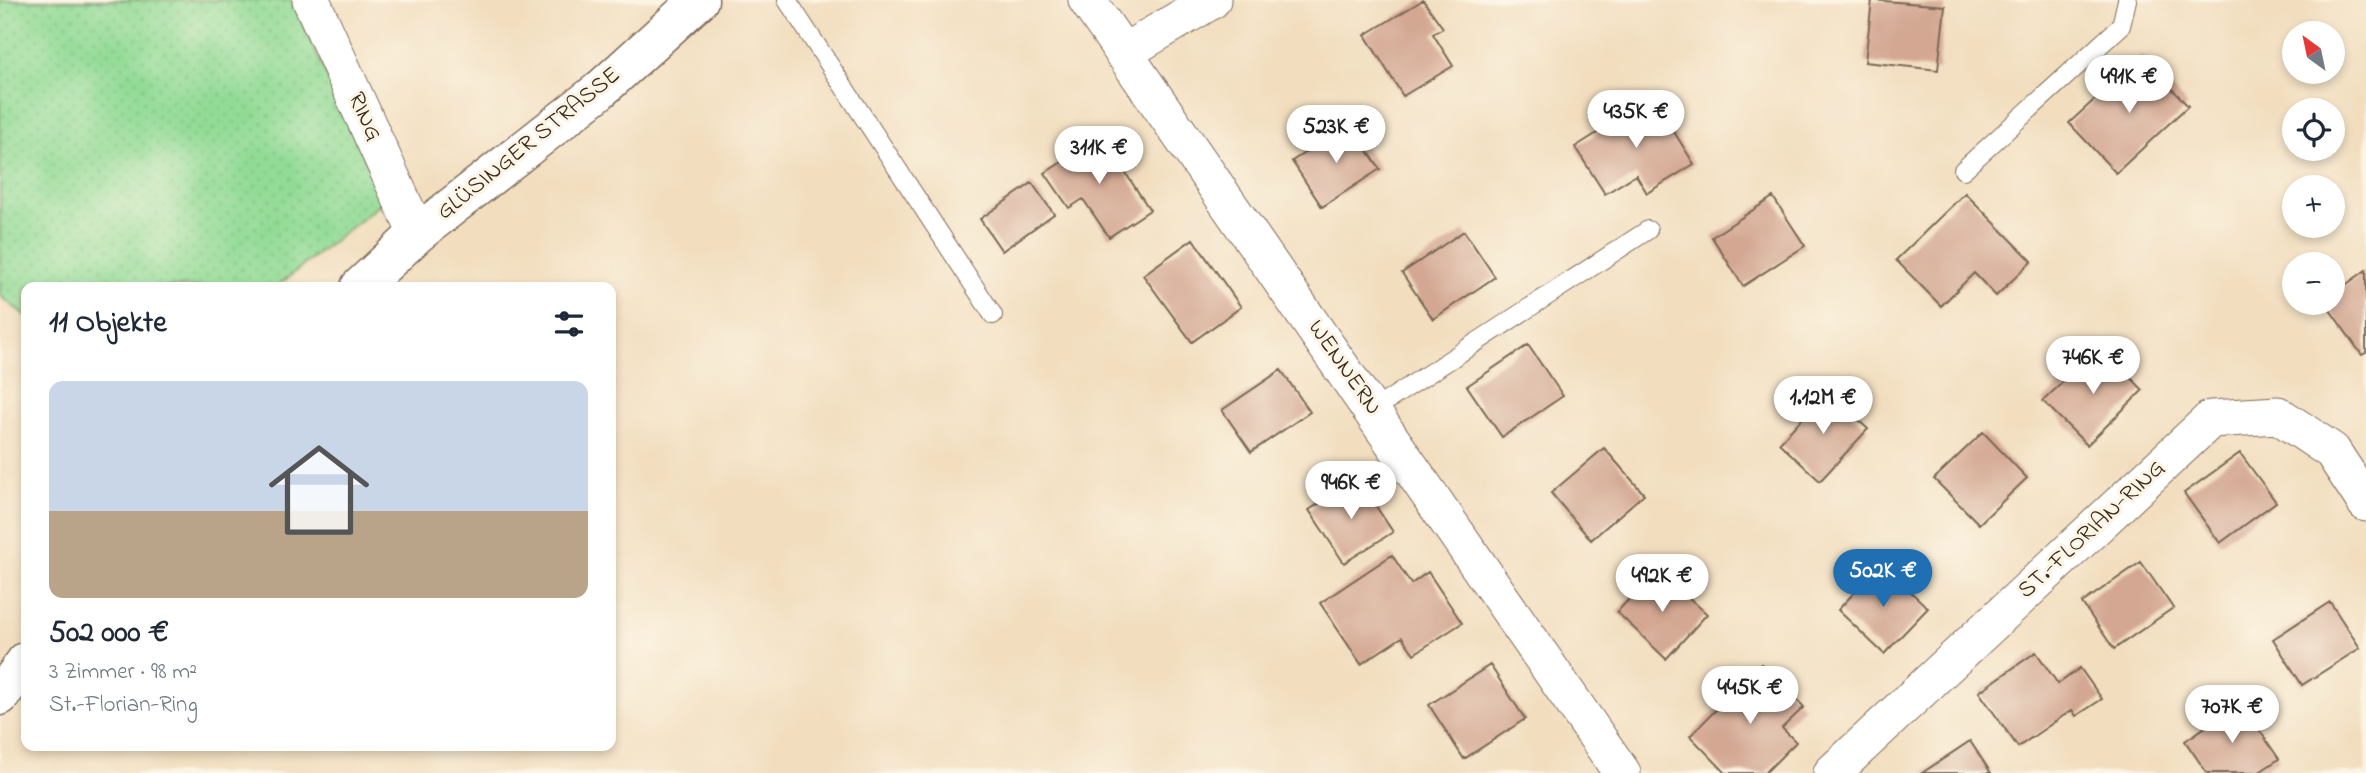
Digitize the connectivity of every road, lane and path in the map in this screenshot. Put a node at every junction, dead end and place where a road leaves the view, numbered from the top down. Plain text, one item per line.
1 (311, 0) edge
2 (699, 0) edge
3 (787, 0) edge
4 (1087, 0) edge
5 (1212, 0) edge
6 (2127, 0) edge
7 (1123, 53) junction
8 (1963, 170) dead end
9 (1648, 230) dead end
10 (417, 234) junction
11 (365, 282) edge
12 (993, 315) dead end
13 (1373, 410) junction
14 (2366, 503) edge
15 (21, 669) edge
16 (0, 696) edge
17 (1622, 773) edge
18 (1832, 773) edge

1 - 10 street, RING
2 - 10 street, GLÜSINGER STRASSE
3 - 12 lane
4 - 7 street, WENNERN
5 - 7 street
6 - 8 lane
7 - 13 street, WENNERN
9 - 13 lane
10 - 11 street, GLÜSINGER STRASSE
13 - 17 street, WENNERN
14 - 18 street, ST.-FLORIAN-RING
15 - 16 street

